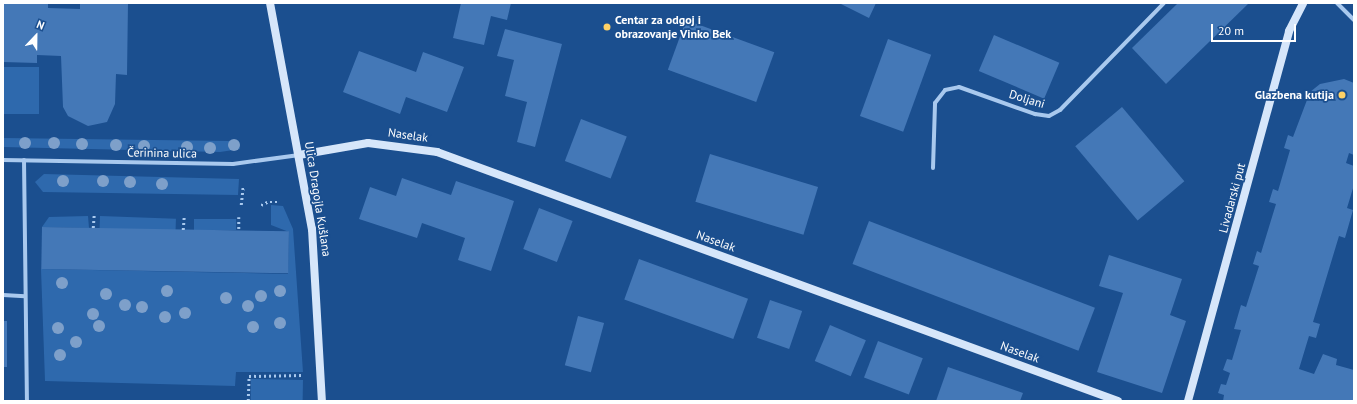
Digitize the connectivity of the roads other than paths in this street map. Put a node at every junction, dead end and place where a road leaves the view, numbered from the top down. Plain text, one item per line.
1 (270, 3) edge
2 (1164, 3) edge
3 (1303, 3) edge
4 (1337, 3) edge
5 (1354, 20) edge
6 (299, 156) junction
7 (3, 160) edge
8 (24, 160) junction
9 (933, 168) dead end
10 (3, 296) edge
11 (25, 296) junction
12 (26, 401) edge
13 (322, 401) edge
14 (1118, 401) edge
15 (1188, 401) edge

1 - 6 street, Ulica Dragojla Kušlana
2 - 9 street, Doljani
3 - 15 street, Livadarski put
4 - 5 street
6 - 8 street, Čerinina ulica
6 - 13 street, Ulica Dragojla Kušlana
6 - 14 street, Naselak
7 - 8 street, Čerinina ulica
8 - 11 street
10 - 11 street
11 - 12 street

